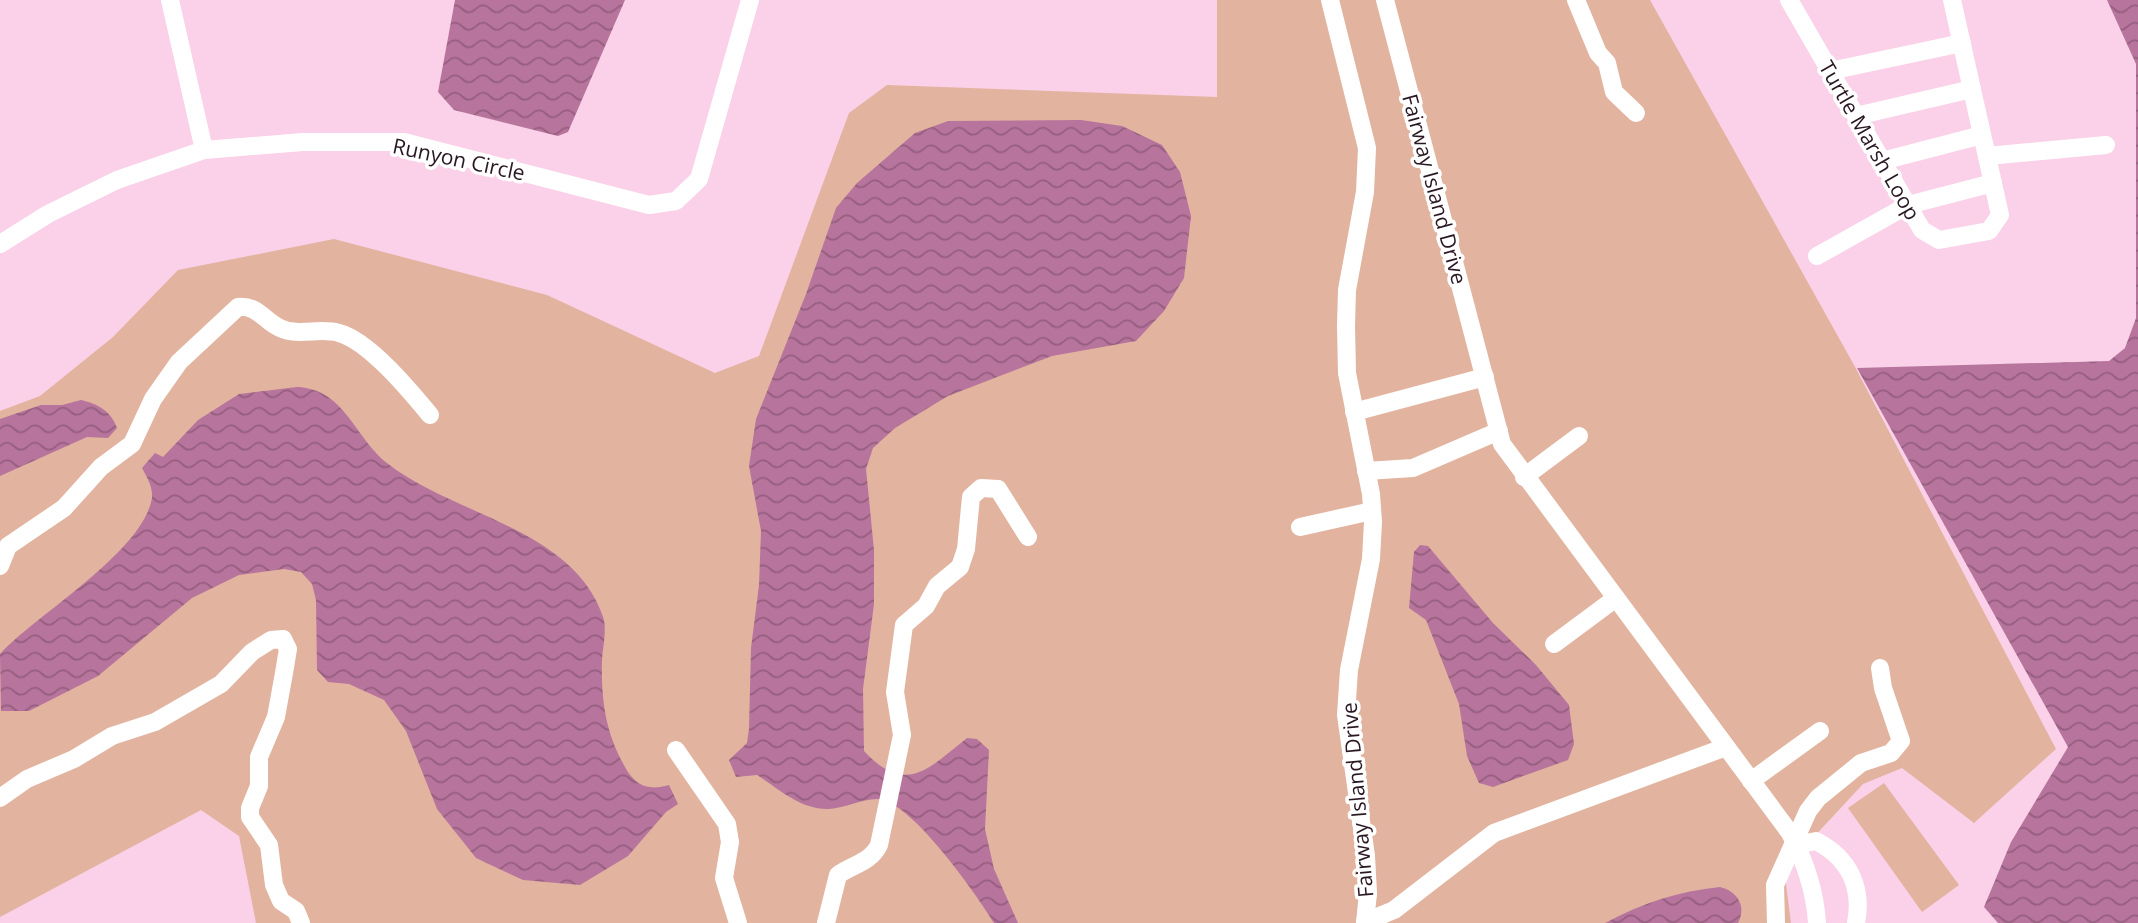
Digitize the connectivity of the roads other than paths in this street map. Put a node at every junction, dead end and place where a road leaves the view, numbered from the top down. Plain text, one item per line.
1 (170, 0) edge
2 (750, 0) edge
3 (1330, 0) edge
4 (1385, 0) edge
5 (1576, 0) edge
6 (1789, 0) edge
7 (1952, 0) edge
8 (1962, 43) junction
9 (1830, 71) junction
10 (1972, 89) junction
11 (1636, 113) dead end
12 (1856, 116) junction
13 (1982, 135) junction
14 (2106, 145) dead end
15 (204, 150) junction
16 (1987, 156) junction
17 (1882, 161) junction
18 (1993, 183) junction
19 (1908, 205) junction
20 (0, 244) edge
21 (1817, 256) dead end
22 (1485, 377) junction
23 (1354, 412) junction
24 (430, 415) dead end
25 (1499, 431) junction
26 (1579, 436) dead end
27 (1366, 471) junction
28 (1524, 477) junction
29 (1372, 511) junction
30 (1300, 527) dead end
31 (1028, 537) dead end
32 (0, 566) edge
33 (1616, 598) junction
34 (1554, 644) dead end
35 (1880, 668) dead end
36 (1820, 731) dead end
37 (1726, 747) junction
38 (676, 750) dead end
39 (1751, 780) junction
40 (0, 798) edge
41 (1795, 843) junction
42 (1365, 922) edge
43 (301, 923) edge
44 (738, 923) edge
45 (826, 923) edge
46 (1776, 923) edge
47 (1817, 923) edge
48 (1856, 923) edge

1 - 15 street
2 - 15 street, Runyon Circle
3 - 23 street, Fairway Island Drive
4 - 22 street, Fairway Island Drive
5 - 11 street
6 - 9 street, Turtle Marsh Loop
7 - 8 street, Turtle Marsh Loop
8 - 9 street
8 - 10 street, Turtle Marsh Loop
9 - 12 street, Turtle Marsh Loop
10 - 12 street
10 - 13 street, Turtle Marsh Loop
12 - 17 street, Turtle Marsh Loop
13 - 16 street, Turtle Marsh Loop
13 - 17 street
14 - 16 street
15 - 20 street, Runyon Circle
16 - 18 street, Turtle Marsh Loop
17 - 19 street, Turtle Marsh Loop
18 - 19 street
18 - 19 street, Turtle Marsh Loop
19 - 21 street
22 - 23 street
22 - 25 street, Fairway Island Drive
23 - 27 street, Fairway Island Drive
24 - 32 street
25 - 27 street
25 - 28 street, Fairway Island Drive
26 - 28 street
27 - 29 street, Fairway Island Drive
28 - 33 street, Fairway Island Drive
29 - 30 street
29 - 42 street, Fairway Island Drive
31 - 45 street
33 - 34 street
33 - 37 street, Fairway Island Drive
35 - 41 street
36 - 39 street
37 - 39 street, Fairway Island Drive
37 - 42 street, Fairway Island Drive
38 - 44 street
39 - 41 street, Fairway Island Drive
40 - 43 street
41 - 46 street
41 - 47 street, Fairway Island Drive
41 - 48 street

